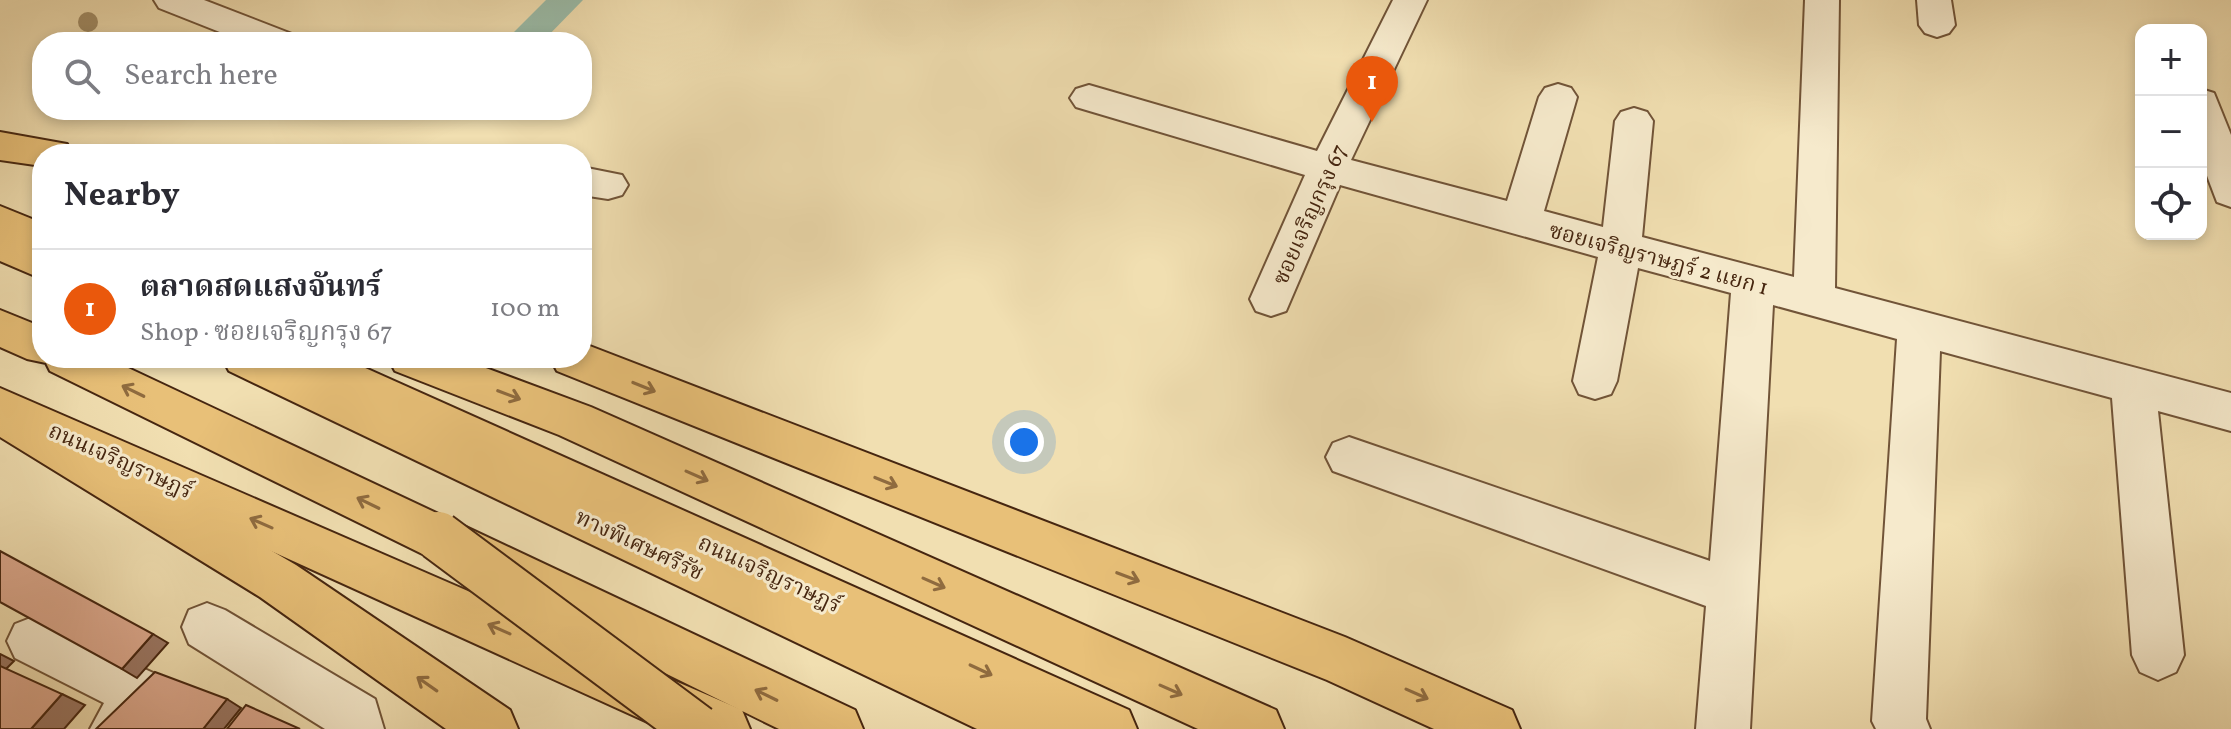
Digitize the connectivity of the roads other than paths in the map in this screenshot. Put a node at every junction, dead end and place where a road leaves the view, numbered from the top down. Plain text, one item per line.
1 (171, 0) edge
2 (1822, 0) edge
3 (1398, 2) edge
4 (253, 32) edge
5 (1558, 97) dead end
6 (1089, 98) dead end
7 (2207, 118) edge
8 (1634, 121) dead end
9 (0, 146) edge
10 (32, 151) edge
11 (1328, 168) junction
12 (2227, 171) edge
13 (1521, 220) junction
14 (0, 221) edge
15 (0, 235) edge
16 (32, 235) edge
17 (0, 243) edge
18 (32, 244) edge
19 (1621, 247) junction
20 (32, 258) edge
21 (1753, 284) junction
22 (1271, 299) dead end
23 (1814, 300) junction
24 (0, 327) edge
25 (1919, 329) junction
26 (32, 342) edge
27 (592, 366) edge
28 (86, 368) edge
29 (265, 368) edge
30 (321, 368) edge
31 (436, 368) edge
32 (1595, 381) dead end
33 (2133, 386) junction
34 (0, 407) edge
35 (2231, 412) edge
36 (0, 414) edge
37 (1349, 457) dead end
38 (438, 536) junction
39 (1732, 592) junction
40 (207, 627) dead end
41 (33, 641) edge
42 (2158, 655) dead end
43 (117, 729) edge
44 (357, 729) edge
45 (491, 729) edge
46 (697, 729) edge
47 (723, 729) edge
48 (836, 729) edge
49 (1035, 729) edge
50 (1110, 729) edge
51 (1257, 729) edge
52 (1493, 729) edge
53 (1723, 729) edge
54 (1903, 729) edge

1 - 4 street
2 - 23 street
3 - 11 street, ซอยเจริญกรุง 67
5 - 13 street
6 - 11 street, ซอยเจริญราษฎร์ 2 แยก 1
7 - 12 street
8 - 19 street
9 - 10 main road
11 - 13 street, ซอยเจริญราษฎร์ 2 แยก 1
11 - 22 street, ซอยเจริญกรุง 67
13 - 19 street, ซอยเจริญราษฎร์ 2 แยก 1
14 - 16 main road
15 - 18 main road
17 - 20 main road
19 - 21 street, ซอยเจริญราษฎร์ 2 แยก 1
19 - 32 street
21 - 23 street, ซอยเจริญราษฎร์ 2 แยก 1
21 - 39 street
23 - 25 street, ซอยเจริญราษฎร์ 2 แยก 1
24 - 26 main road
25 - 33 street, ซอยเจริญราษฎร์ 2 แยก 1
25 - 54 street
27 -> 52 main road
38 -> 28 main road
29 - 49 main road, ทางพิเศษศรีรัช
30 -> 50 main road, ถนนเจริญราษฎร์
31 -> 51 main road
33 - 35 street, ซอยเจริญราษฎร์ 2 แยก 1
33 - 42 street
47 -> 34 main road, ถนนเจริญราษฎร์
45 -> 36 main road
37 - 39 street
38 - 46 main road, bridge
48 -> 38 main road, bridge
39 - 53 street
40 - 44 street
41 - 43 street

